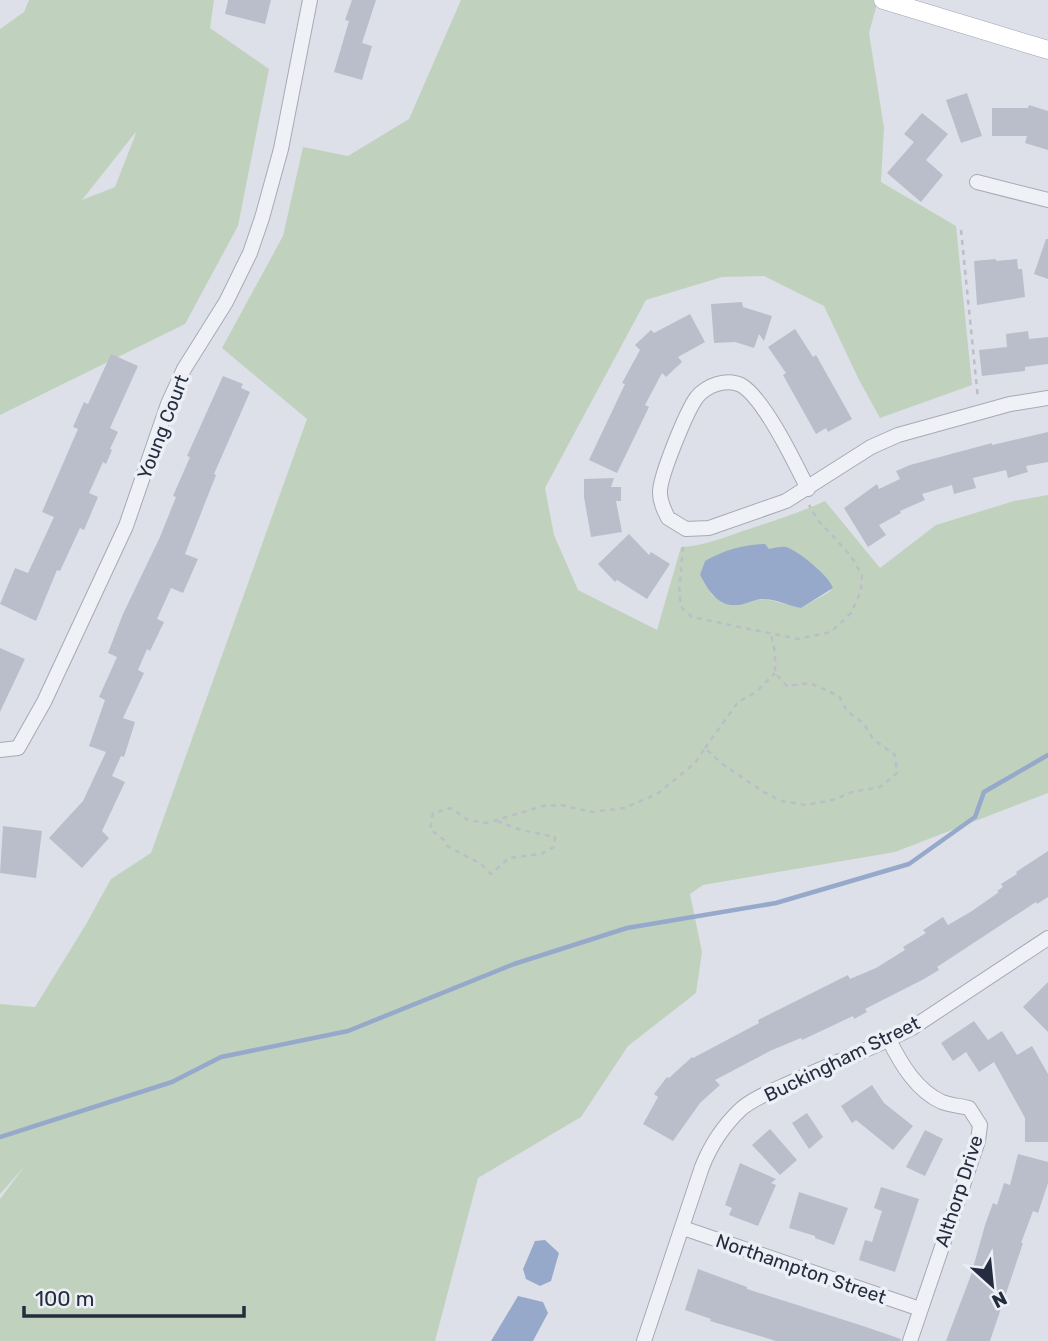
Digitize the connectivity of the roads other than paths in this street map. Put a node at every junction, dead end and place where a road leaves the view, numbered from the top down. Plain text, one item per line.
1 (310, 0) edge
2 (883, 0) edge
3 (1048, 50) edge
4 (977, 182) dead end
5 (1048, 200) edge
6 (1048, 398) edge
7 (808, 489) junction
8 (0, 750) edge
9 (1048, 938) edge
10 (889, 1040) junction
11 (683, 1228) junction
12 (920, 1310) junction
13 (644, 1341) edge
14 (910, 1341) edge

1 - 8 street, Young Court
2 - 3 main road
4 - 5 street
6 - 7 street
7 - 7 street
9 - 10 street, Buckingham Street
10 - 11 street, Buckingham Street
10 - 12 street, Althorp Drive
11 - 12 street, Northampton Street
11 - 13 street, Buckingham Street
12 - 14 street, Althorp Drive

